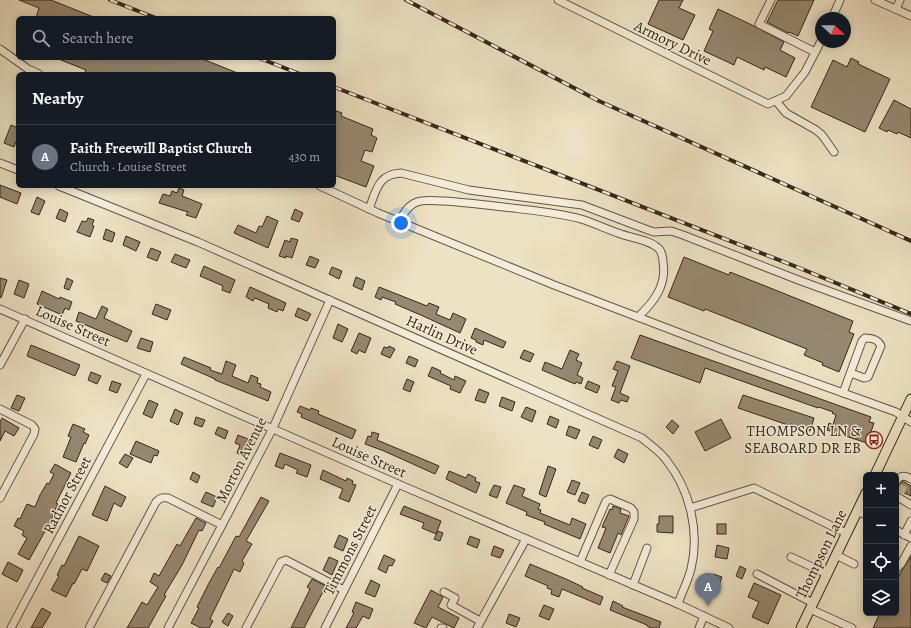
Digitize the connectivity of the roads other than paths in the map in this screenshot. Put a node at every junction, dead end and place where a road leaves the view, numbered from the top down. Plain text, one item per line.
1 (558, 0) edge
2 (771, 0) edge
3 (840, 0) edge
4 (900, 0) edge
5 (880, 1) edge
6 (896, 9) junction
7 (835, 12) edge
8 (911, 16) edge
9 (817, 48) edge
10 (0, 50) edge
11 (815, 52) junction
12 (34, 72) edge
13 (776, 101) junction
14 (834, 152) dead end
15 (0, 163) edge
16 (16, 169) edge
17 (64, 188) edge
18 (324, 188) edge
19 (369, 209) junction
20 (399, 222) junction
21 (330, 300) junction
22 (0, 309) edge
23 (638, 317) junction
24 (25, 319) junction
25 (911, 321) edge
26 (0, 365) edge
27 (851, 373) junction
28 (146, 374) junction
29 (843, 393) junction
30 (911, 399) edge
31 (0, 409) edge
32 (907, 420) edge
33 (273, 428) junction
34 (877, 472) edge
35 (398, 484) junction
36 (899, 495) edge
37 (0, 498) edge
38 (863, 499) edge
39 (911, 504) edge
40 (690, 508) junction
41 (857, 511) junction
42 (863, 514) edge
43 (911, 521) edge
44 (222, 525) junction
45 (899, 532) edge
46 (846, 533) junction
47 (904, 535) junction
48 (911, 538) edge
49 (526, 539) junction
50 (911, 546) edge
51 (647, 548) dead end
52 (836, 556) junction
53 (791, 557) dead end
54 (580, 562) junction
55 (854, 564) dead end
56 (899, 566) edge
57 (609, 574) junction
58 (758, 574) dead end
59 (827, 574) junction
60 (633, 585) junction
61 (344, 590) junction
62 (444, 592) dead end
63 (678, 604) junction
64 (812, 606) junction
65 (704, 616) junction
66 (479, 625) edge
67 (11, 628) edge
68 (89, 628) edge
69 (168, 628) edge
70 (246, 628) edge
71 (325, 628) edge
72 (699, 628) edge
73 (729, 628) edge
74 (801, 628) edge
75 (852, 628) edge

1 - 13 street, Armory Drive
2 - 11 street
3 - 7 street
4 - 6 street
5 - 6 street
6 - 8 street
9 - 11 street
10 - 12 street
11 - 13 street
13 - 14 street
15 - 16 street
17 - 21 street, Harlin Drive
18 - 19 street
19 - 20 street
19 - 25 street
20 - 23 street
20 - 23 street
21 - 33 street, Morton Avenue
21 - 40 street, Harlin Drive
22 - 24 street, Louise Street
23 - 29 street
24 - 26 street
24 - 28 street, Louise Street
27 - 27 street
27 - 29 street
28 - 33 street, Louise Street
28 - 67 street, Radnor Street
29 - 32 street
30 - 32 main road
31 - 37 street
32 - 34 main road
33 - 35 street, Louise Street
33 - 44 street, Morton Avenue
35 - 49 street, Louise Street
35 - 61 street, Timmons Street
36 - 39 street
38 - 41 main road, Thompson Lane
40 - 46 street
40 - 63 street, Harlin Drive
41 - 42 street
41 - 46 main road, Thompson Lane
43 - 47 street
44 - 68 street
44 - 69 street, Morton Avenue
45 - 47 street
46 - 52 main road, Thompson Lane
47 - 48 street
49 - 54 street, Louise Street
49 - 66 street
50 - 56 street
51 - 60 street
52 - 55 street
52 - 59 main road, Thompson Lane
53 - 59 street
54 - 57 street, Louise Street
54 - 57 street
57 - 60 street, Louise Street
58 - 64 street
59 - 64 main road, Thompson Lane
60 - 63 street, Louise Street
61 - 70 street
61 - 71 street, Timmons Street
62 - 66 street
63 - 65 street, Louise Street
64 - 74 main road, Thompson Lane
64 - 75 street
65 - 72 street
65 - 73 street, Louise Street

